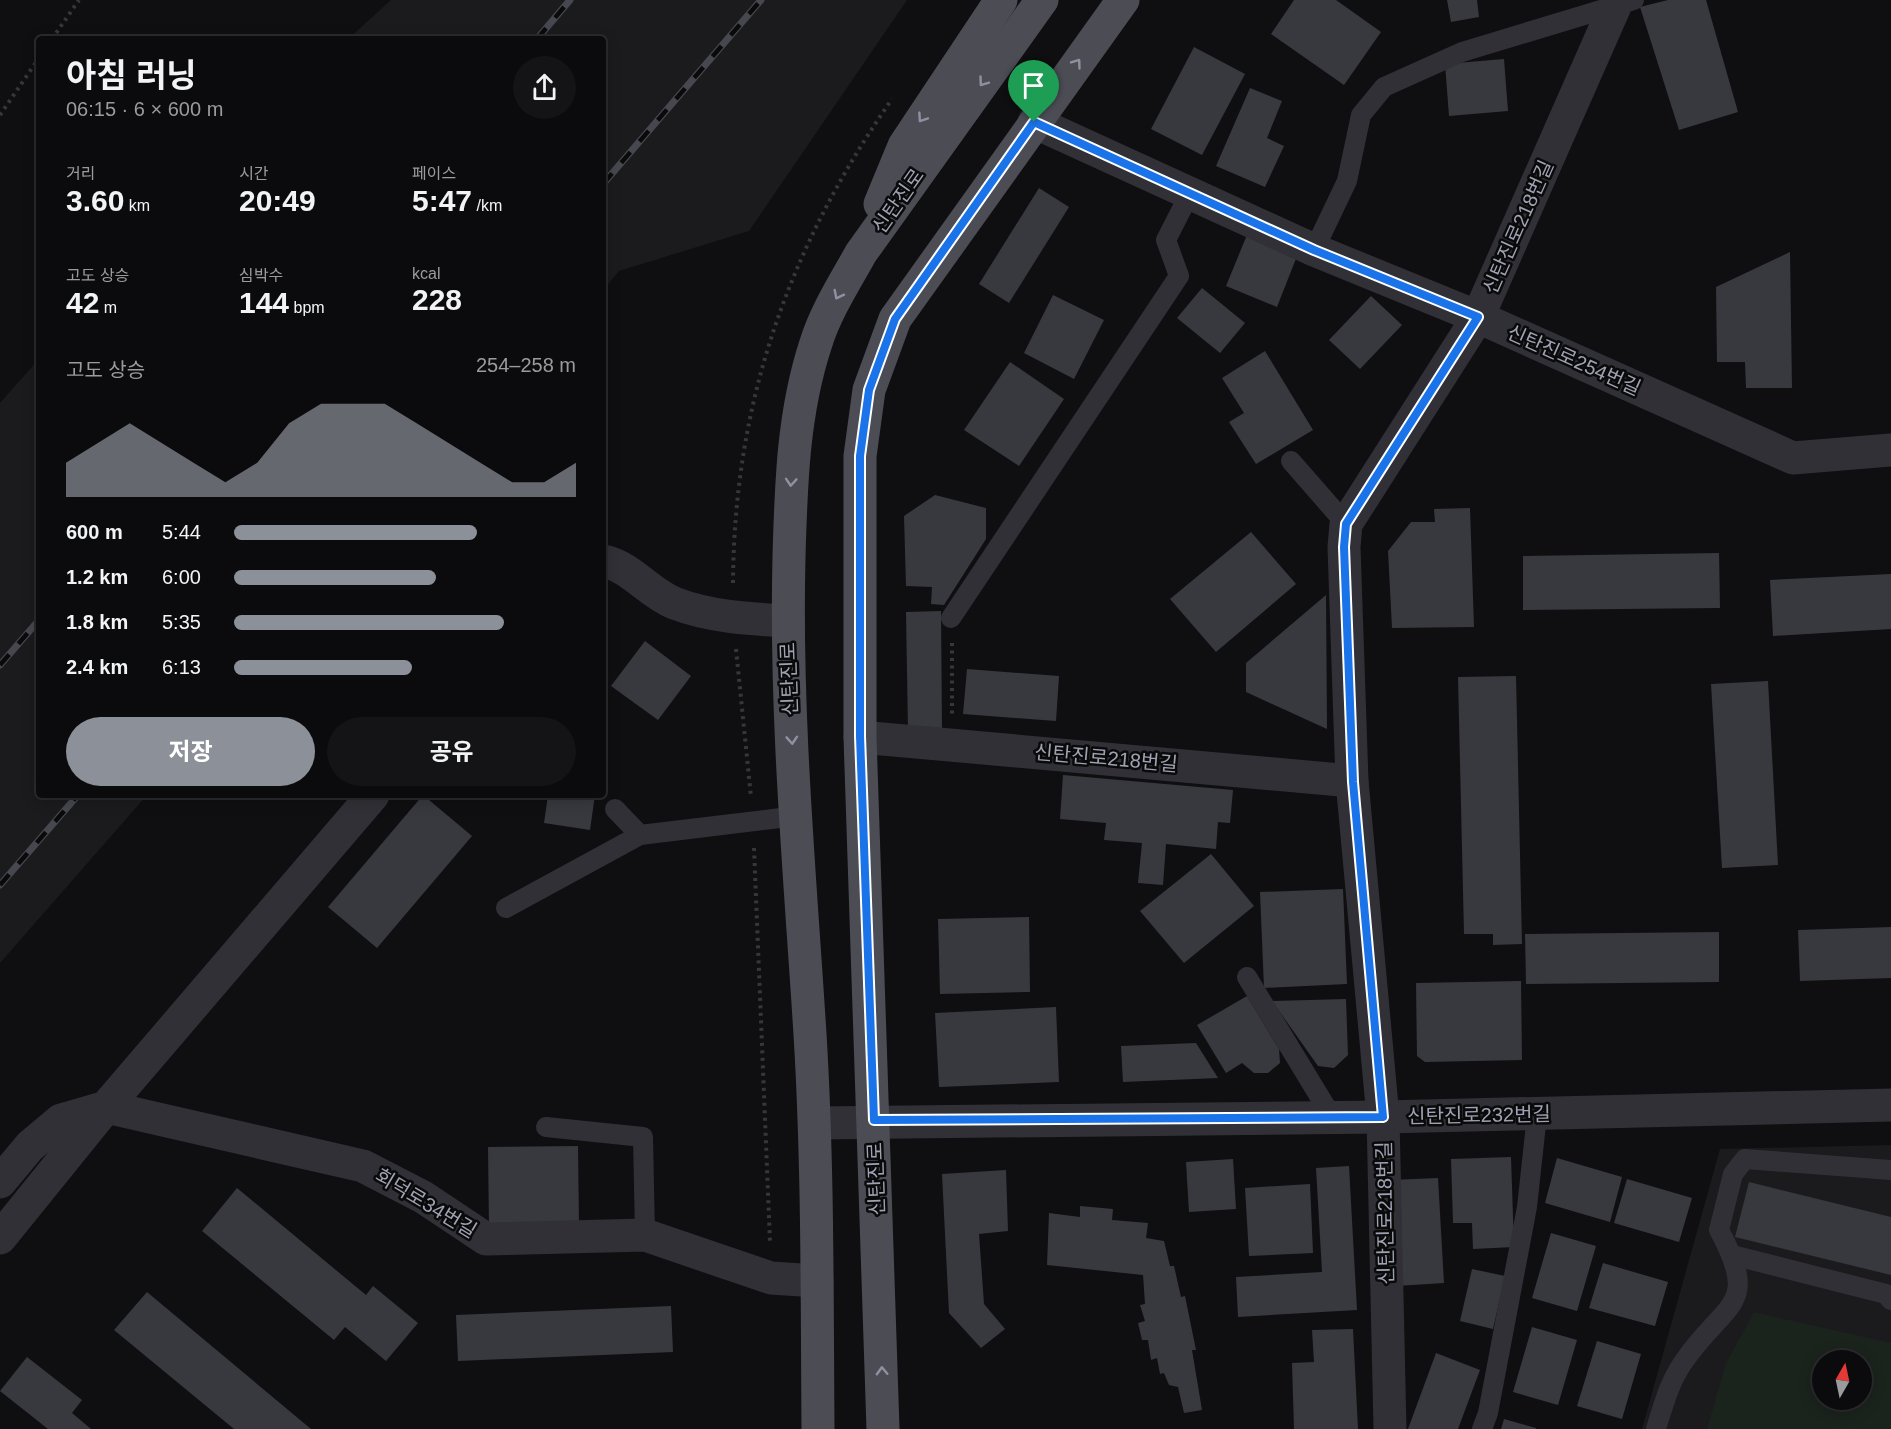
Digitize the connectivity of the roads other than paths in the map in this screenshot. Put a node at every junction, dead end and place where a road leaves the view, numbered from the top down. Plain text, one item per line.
1 (1001, 0) edge
2 (1042, 0) edge
3 (1123, 0) edge
4 (1624, 3) edge
5 (1034, 122) junction
6 (1190, 193) junction
7 (1314, 250) junction
8 (861, 253) junction
9 (1478, 317) junction
10 (1891, 450) edge
11 (1291, 461) dead end
12 (1346, 524) junction
13 (606, 562) edge
14 (951, 618) road end
15 (787, 621) junction
16 (860, 736) junction
17 (1353, 782) junction
18 (370, 798) edge
19 (615, 809) dead end
20 (797, 816) junction
21 (640, 836) junction
22 (506, 908) dead end
23 (1247, 977) dead end
24 (1891, 1105) edge
25 (106, 1107) junction
26 (1537, 1114) junction
27 (1332, 1117) junction
28 (1383, 1117) junction
29 (874, 1120) junction
30 (815, 1123) junction
31 (546, 1127) dead end
32 (1891, 1170) edge
33 (0, 1182) edge
34 (645, 1235) junction
35 (0, 1238) edge
36 (1732, 1255) junction
37 (817, 1281) junction
38 (1891, 1300) edge
39 (818, 1429) edge
40 (883, 1429) edge
41 (1390, 1429) edge
42 (1482, 1429) edge
43 (1656, 1429) edge

1 -> 8 main road
2 -> 8 main road, 신탄진로
5 -> 3 main road, 신탄진로
4 - 7 lane
4 - 9 street, 신탄진로218번길
5 - 6 street, 신탄진로254번길
5 - 16 main road, 신탄진로
6 - 7 street, 신탄진로254번길
6 - 14 lane
7 - 9 street, 신탄진로254번길
8 -> 15 main road, 신탄진로
9 - 10 street, 신탄진로254번길
9 - 12 street, 신탄진로218번길
11 - 12 lane
12 - 17 street, 신탄진로218번길
13 - 15 street
15 -> 20 main road, 신탄진로
16 - 17 street, 신탄진로218번길
16 - 29 main road, 신탄진로
17 - 28 street, 신탄진로218번길
18 - 25 street
19 - 21 lane
20 - 21 lane
20 - 30 main road, 신탄진로
21 - 22 lane
23 - 27 lane
24 - 26 street, 신탄진로232번길
25 - 33 street
25 - 34 street, 회덕로34번길
25 - 35 street
26 - 28 street, 신탄진로232번길
26 - 42 lane
27 - 28 street, 신탄진로232번길
27 - 29 street, 신탄진로232번길
28 - 41 street, 신탄진로218번길
29 - 30 street, 신탄진로232번길
40 -> 29 main road, 신탄진로
30 - 37 main road, 신탄진로
31 - 34 lane
32 - 36 lane
34 - 37 street, 회덕로34번길
36 - 38 lane
36 - 43 lane
37 - 39 main road, 신탄진로

